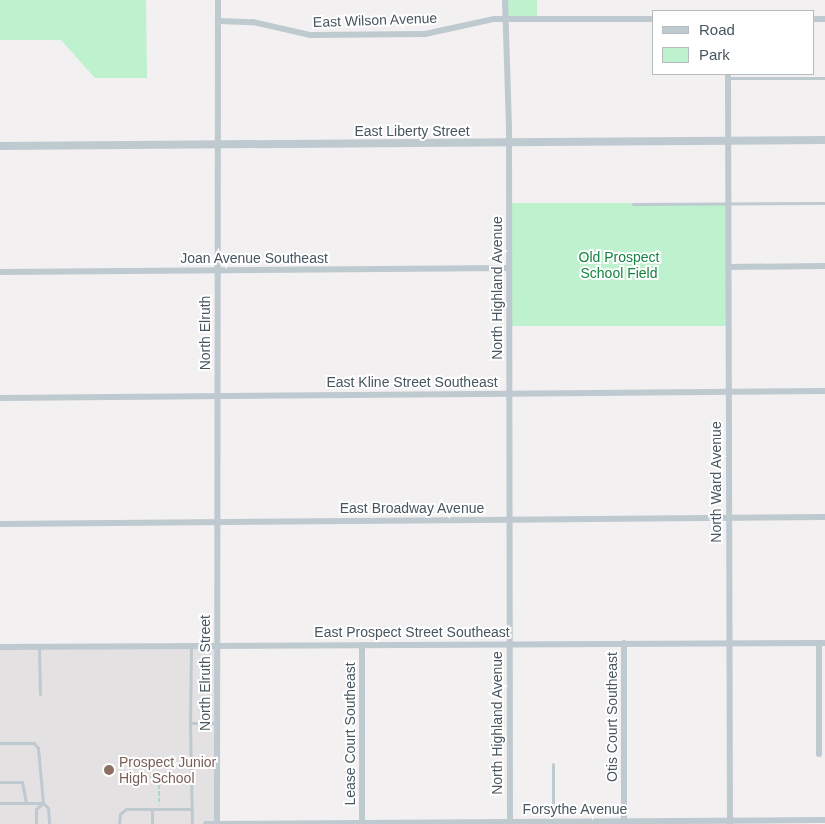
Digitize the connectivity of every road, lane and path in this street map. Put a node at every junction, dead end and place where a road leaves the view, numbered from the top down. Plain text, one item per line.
1 (218, 0) edge
2 (505, 0) edge
3 (652, 19) edge
4 (218, 20) junction
5 (505, 20) junction
6 (728, 76) edge
7 (825, 78) edge
8 (825, 140) edge
9 (728, 141) junction
10 (509, 142) junction
11 (218, 144) junction
12 (0, 146) edge
13 (728, 203) junction
14 (825, 203) edge
15 (633, 204) dead end
16 (825, 266) edge
17 (728, 267) junction
18 (509, 268) junction
19 (217, 270) junction
20 (0, 272) edge
21 (729, 392) junction
22 (825, 392) edge
23 (509, 394) junction
24 (218, 396) junction
25 (0, 398) edge
26 (729, 518) junction
27 (825, 518) edge
28 (509, 520) junction
29 (218, 522) junction
30 (0, 524) edge
31 (822, 642) edge
32 (624, 643) junction
33 (729, 643) junction
34 (510, 644) junction
35 (362, 645) junction
36 (191, 646) junction
37 (218, 646) junction
38 (0, 647) edge
39 (39, 647) junction
40 (40, 694) dead end
41 (190, 723) junction
42 (218, 723) junction
43 (0, 743) edge
44 (819, 754) dead end
45 (553, 764) dead end
46 (124, 776) dead end
47 (159, 777) junction
48 (184, 777) dead end
49 (0, 782) edge
50 (26, 802) junction
51 (43, 802) junction
52 (0, 803) edge
53 (159, 804) dead end
54 (152, 809) junction
55 (192, 809) junction
56 (825, 820) edge
57 (553, 821) junction
58 (624, 821) junction
59 (730, 822) edge
60 (362, 823) junction
61 (510, 823) edge
62 (36, 824) edge
63 (49, 824) edge
64 (119, 824) edge
65 (152, 824) edge
66 (192, 824) edge
67 (206, 824) edge
68 (217, 824) edge

1 - 4 street, North Elruth
2 - 5 street, North Highland Avenue
3 - 5 street, East Wilson Avenue
4 - 5 street, East Wilson Avenue
4 - 11 street, North Elruth
5 - 10 street, North Highland Avenue
6 - 7 lane
6 - 9 street, North Ward Avenue
8 - 9 street, East Liberty Street
9 - 10 street, East Liberty Street
9 - 13 street, North Ward Avenue
10 - 11 street, East Liberty Street
10 - 18 street, North Highland Avenue
11 - 12 street, East Liberty Street
11 - 19 street, North Elruth
13 - 14 lane
13 - 15 lane
13 - 17 street, North Ward Avenue
16 - 17 street
17 - 21 street, North Ward Avenue
18 - 19 street, Joan Avenue Southeast
18 - 23 street, North Highland Avenue
19 - 20 street, Joan Avenue Southeast
19 - 24 street, North Elruth
21 - 22 street, East Kline Street Southeast
21 - 23 street, East Kline Street Southeast
21 - 26 street, North Ward Avenue
23 - 24 street, East Kline Street Southeast
23 - 28 street, North Highland Avenue
24 - 25 street, East Kline Street Southeast
24 - 29 street, North Elruth
26 - 27 street, East Broadway Avenue
26 - 28 street, East Broadway Avenue
26 - 33 street, North Ward Avenue
28 - 29 street, East Broadway Avenue
28 - 34 street, North Highland Avenue
29 - 30 street, East Broadway Avenue
29 - 37 street, North Elruth Street
31 - 33 street, East Prospect Street Southeast
31 - 44 street
32 - 33 street, East Prospect Street Southeast
32 - 34 street, East Prospect Street Southeast
32 - 58 street, Otis Court Southeast
33 - 59 street, North Ward Avenue
34 - 35 street, East Prospect Street Southeast
34 - 61 street, North Highland Avenue
35 - 37 street, East Prospect Street Southeast
35 - 60 street, Lease Court Southeast
36 - 37 street, East Prospect Street Southeast
36 - 39 street, East Prospect Street Southeast
36 - 41 lane
37 - 42 street, North Elruth Street
38 - 39 street, East Prospect Street Southeast
39 - 40 lane
41 - 42 lane
41 - 55 lane
42 - 68 street, North Elruth Street
43 - 51 lane
45 - 57 lane
46 - 47 path
47 - 48 path
47 - 53 path
49 - 50 lane
50 - 51 lane
50 - 52 lane
51 - 62 lane
51 - 63 lane
54 - 55 lane
54 - 64 lane
54 - 65 lane
55 - 66 lane
56 - 59 street, Forsythe Avenue
57 - 58 street, Forsythe Avenue
57 - 61 street, Forsythe Avenue
58 - 59 street, Forsythe Avenue
60 - 61 street, Forsythe Avenue
60 - 68 street, Forsythe Avenue
67 - 68 street, Forsythe Avenue

